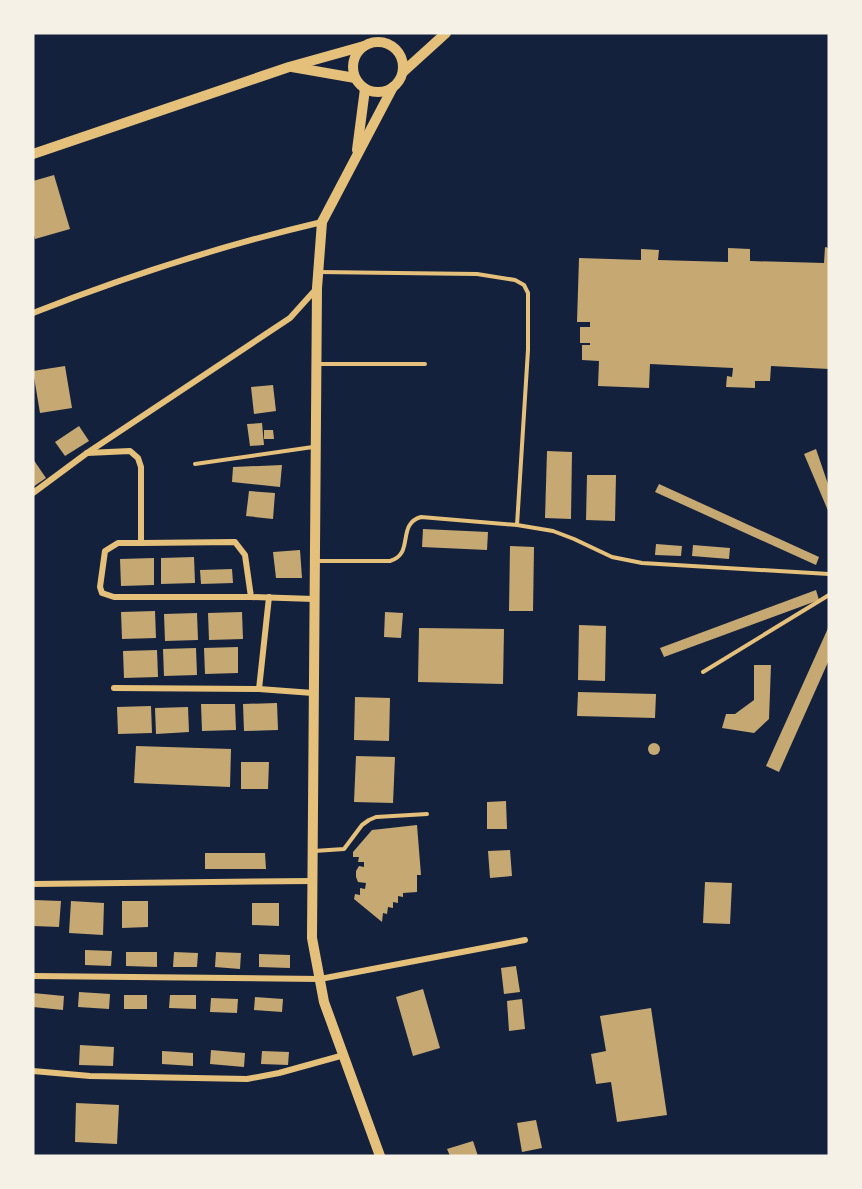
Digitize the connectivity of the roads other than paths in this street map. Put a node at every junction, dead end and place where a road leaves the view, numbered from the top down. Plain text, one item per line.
1 (387, 33) edge
2 (446, 33) edge
3 (376, 41) junction
4 (364, 46) junction
5 (289, 67) junction
6 (403, 72) junction
7 (355, 78) junction
8 (393, 87) junction
9 (365, 89) junction
10 (33, 154) edge
11 (356, 159) junction
12 (322, 222) junction
13 (318, 272) junction
14 (317, 288) junction
15 (33, 313) edge
16 (316, 364) junction
17 (425, 364) dead end
18 (316, 447) junction
19 (87, 453) junction
20 (195, 464) dead end
21 (33, 493) edge
22 (517, 525) junction
23 (141, 543) junction
24 (314, 561) junction
25 (829, 574) edge
26 (829, 595) edge
27 (251, 597) junction
28 (269, 597) junction
29 (314, 599) junction
30 (703, 672) dead end
31 (114, 688) dead end
32 (259, 689) junction
33 (313, 693) junction
34 (427, 814) dead end
35 (312, 851) junction
36 (312, 881) junction
37 (33, 884) edge
38 (525, 940) dead end
39 (33, 976) edge
40 (320, 979) junction
41 (344, 1055) junction
42 (33, 1071) edge
43 (380, 1156) edge

1 - 3 main road
2 - 6 main road
3 - 4 main road
3 - 6 main road
4 - 5 main road
4 - 7 main road
5 - 7 main road
5 - 10 main road
6 - 8 main road
7 - 9 main road
8 - 9 main road
8 - 11 main road
9 - 11 main road
11 - 12 main road
12 - 13 main road
12 - 15 street
13 - 14 main road
13 - 22 lane
14 - 16 main road
14 - 19 street
16 - 17 lane
16 - 18 main road
18 - 20 lane
18 - 24 main road
19 - 21 street
19 - 23 street
22 - 24 lane
22 - 25 lane
23 - 27 street
23 - 27 street
24 - 29 main road
26 - 30 lane
27 - 28 street
28 - 29 street
28 - 32 street
29 - 33 main road
31 - 32 street
32 - 33 street
33 - 35 main road
34 - 35 lane
35 - 36 main road
36 - 37 street
36 - 40 main road
38 - 40 street
39 - 40 street
40 - 41 main road
41 - 42 street
41 - 43 main road

